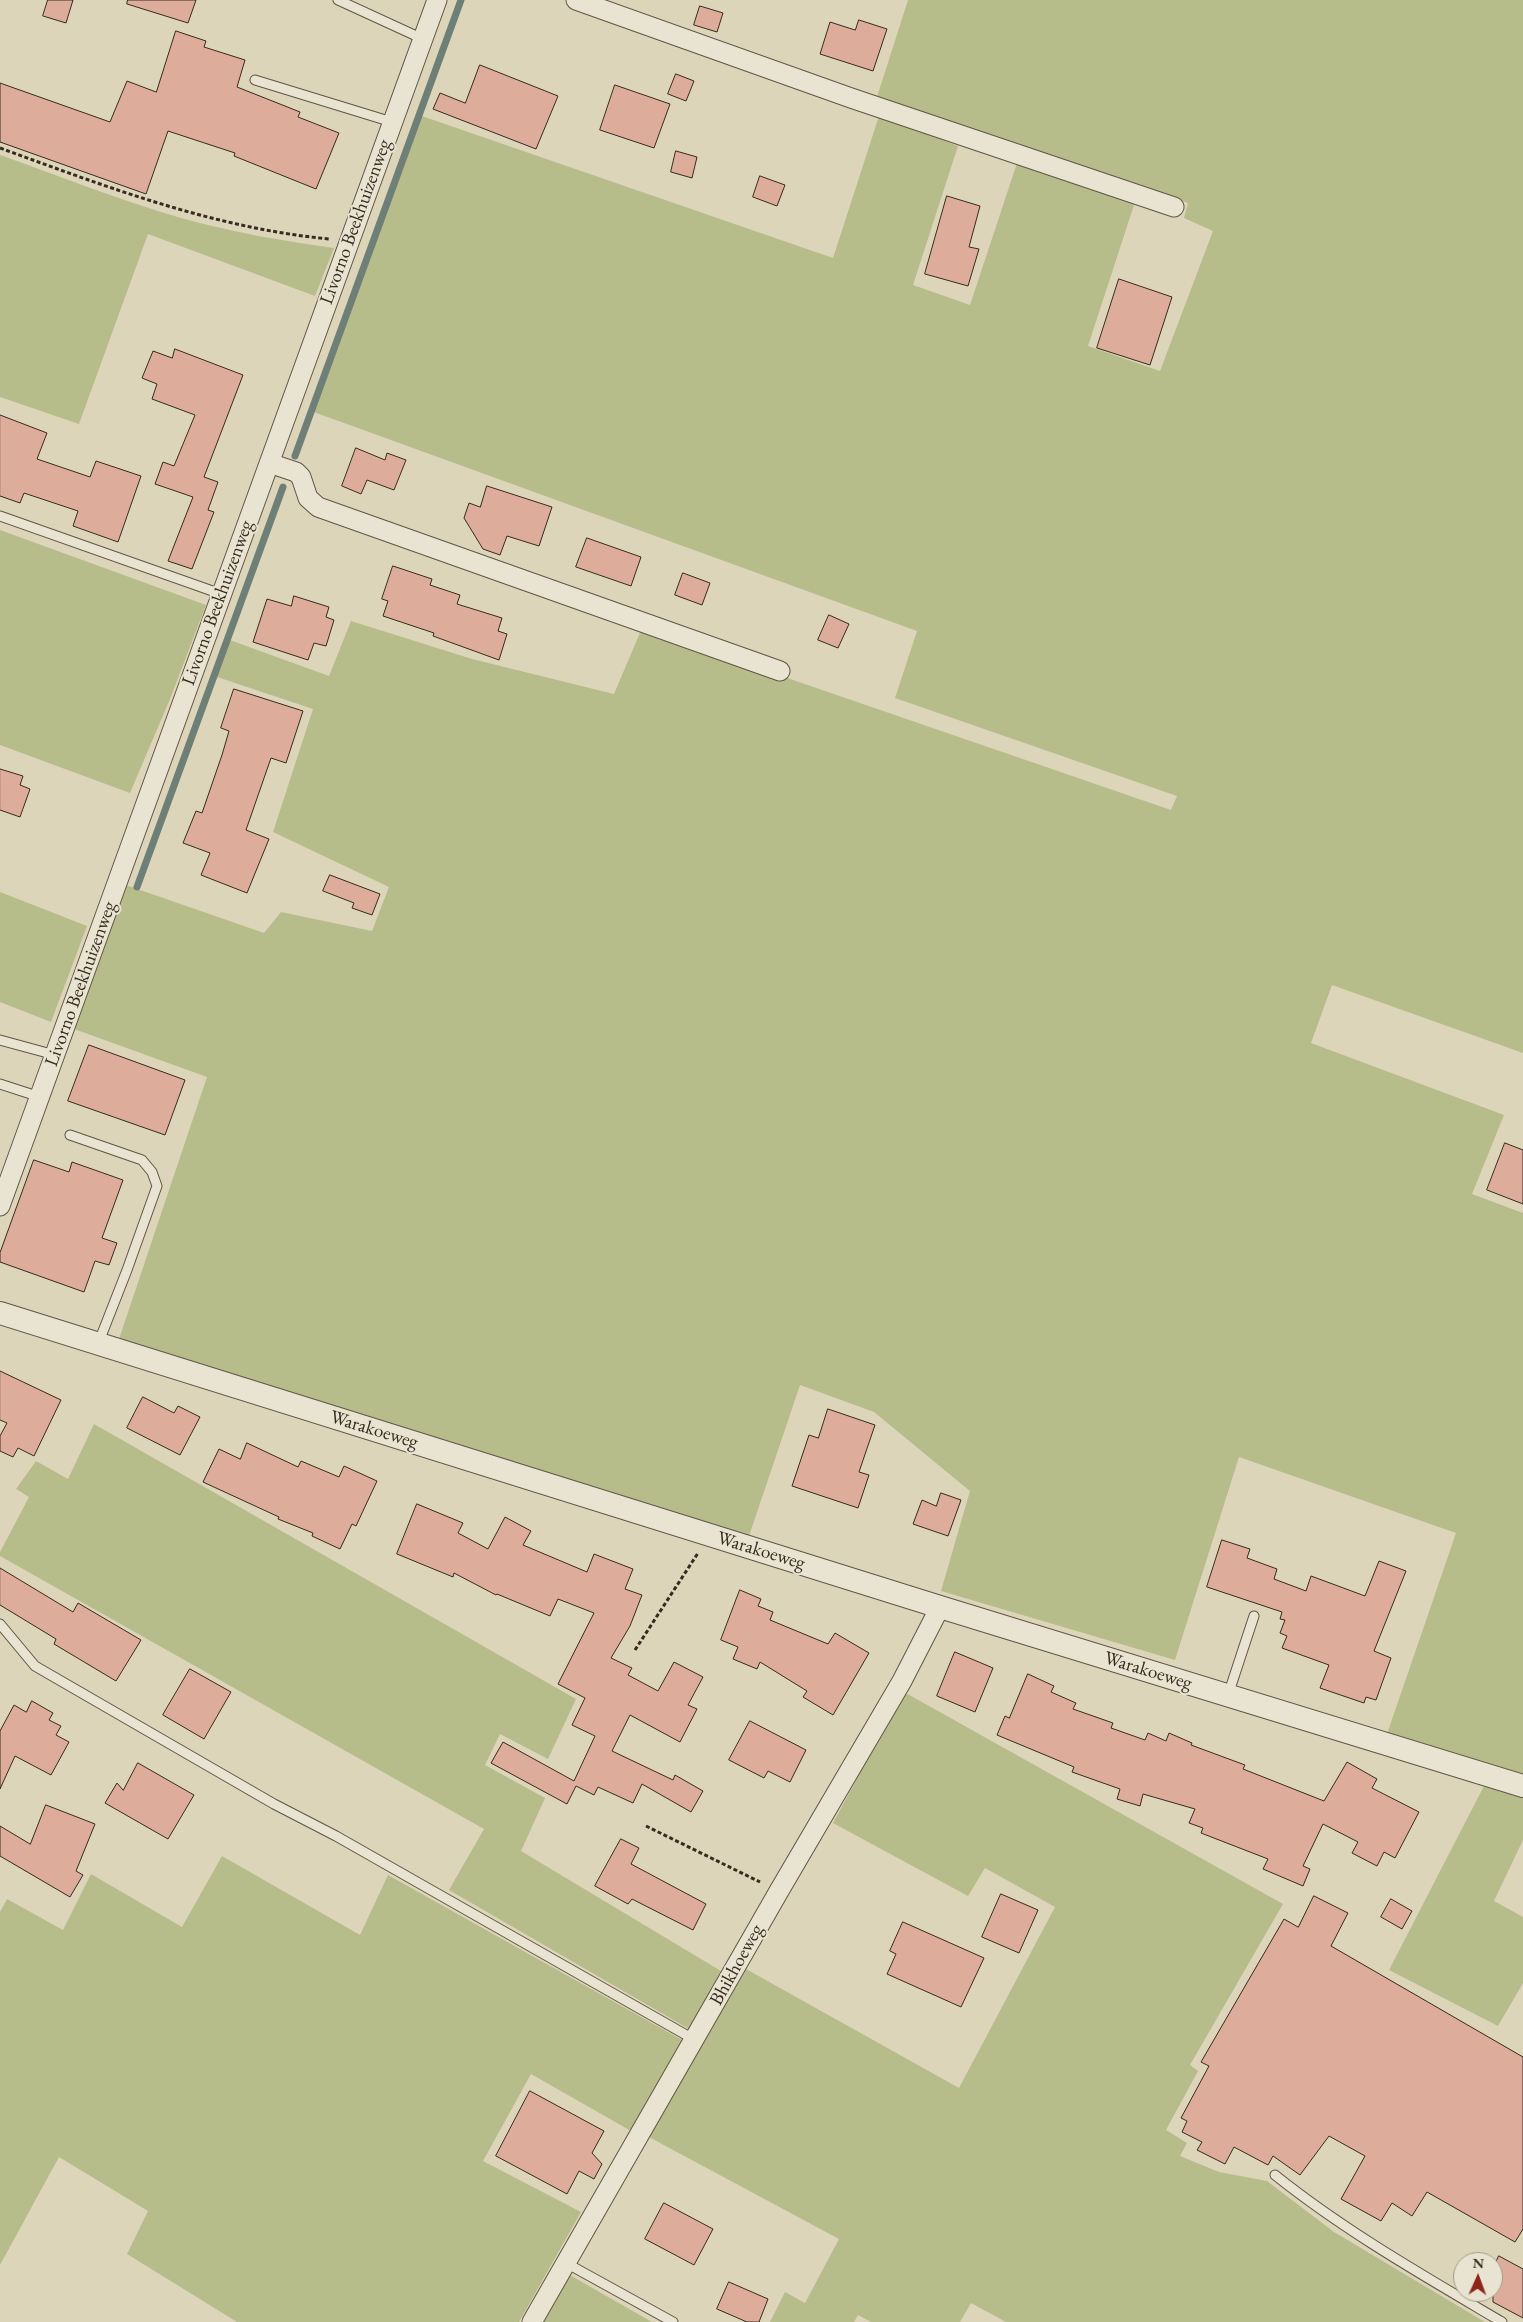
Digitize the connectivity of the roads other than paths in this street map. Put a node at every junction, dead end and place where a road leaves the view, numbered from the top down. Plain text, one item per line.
1 (338, 0) edge
2 (437, 0) edge
3 (576, 0) edge
4 (423, 39) junction
5 (255, 80) dead end
6 (392, 122) junction
7 (1174, 206) dead end
8 (269, 463) junction
9 (0, 516) edge
10 (221, 594) junction
11 (780, 671) dead end
12 (0, 1040) edge
13 (55, 1055) junction
14 (0, 1084) edge
15 (40, 1097) junction
16 (70, 1135) dead end
17 (0, 1206) edge
18 (0, 1313) edge
19 (98, 1344) junction
20 (940, 1607) junction
21 (1254, 1616) dead end
22 (0, 1624) edge
23 (1228, 1695) junction
24 (1523, 1786) edge
25 (695, 2040) junction
26 (1275, 2174) dead end
27 (566, 2263) junction
28 (532, 2322) edge
29 (673, 2322) edge
30 (1502, 2322) edge

1 - 4 lane
2 - 4 street, Livorno Beekhuizenweg
3 - 7 street
4 - 6 street, Livorno Beekhuizenweg
5 - 6 lane
6 - 8 street, Livorno Beekhuizenweg
8 - 10 street, Livorno Beekhuizenweg
8 - 11 street
9 - 10 lane
10 - 13 street, Livorno Beekhuizenweg
12 - 13 lane
13 - 15 street, Livorno Beekhuizenweg
14 - 15 lane
15 - 17 street, Livorno Beekhuizenweg
16 - 19 lane
18 - 19 street, Warakoeweg
19 - 20 street, Warakoeweg
20 - 23 street, Warakoeweg
20 - 25 street, Bhikhoeweg
21 - 23 lane
22 - 25 lane
23 - 24 street, Warakoeweg
25 - 27 street, Bhikhoeweg
26 - 30 lane
27 - 28 street, Bhikhoeweg
27 - 29 lane

